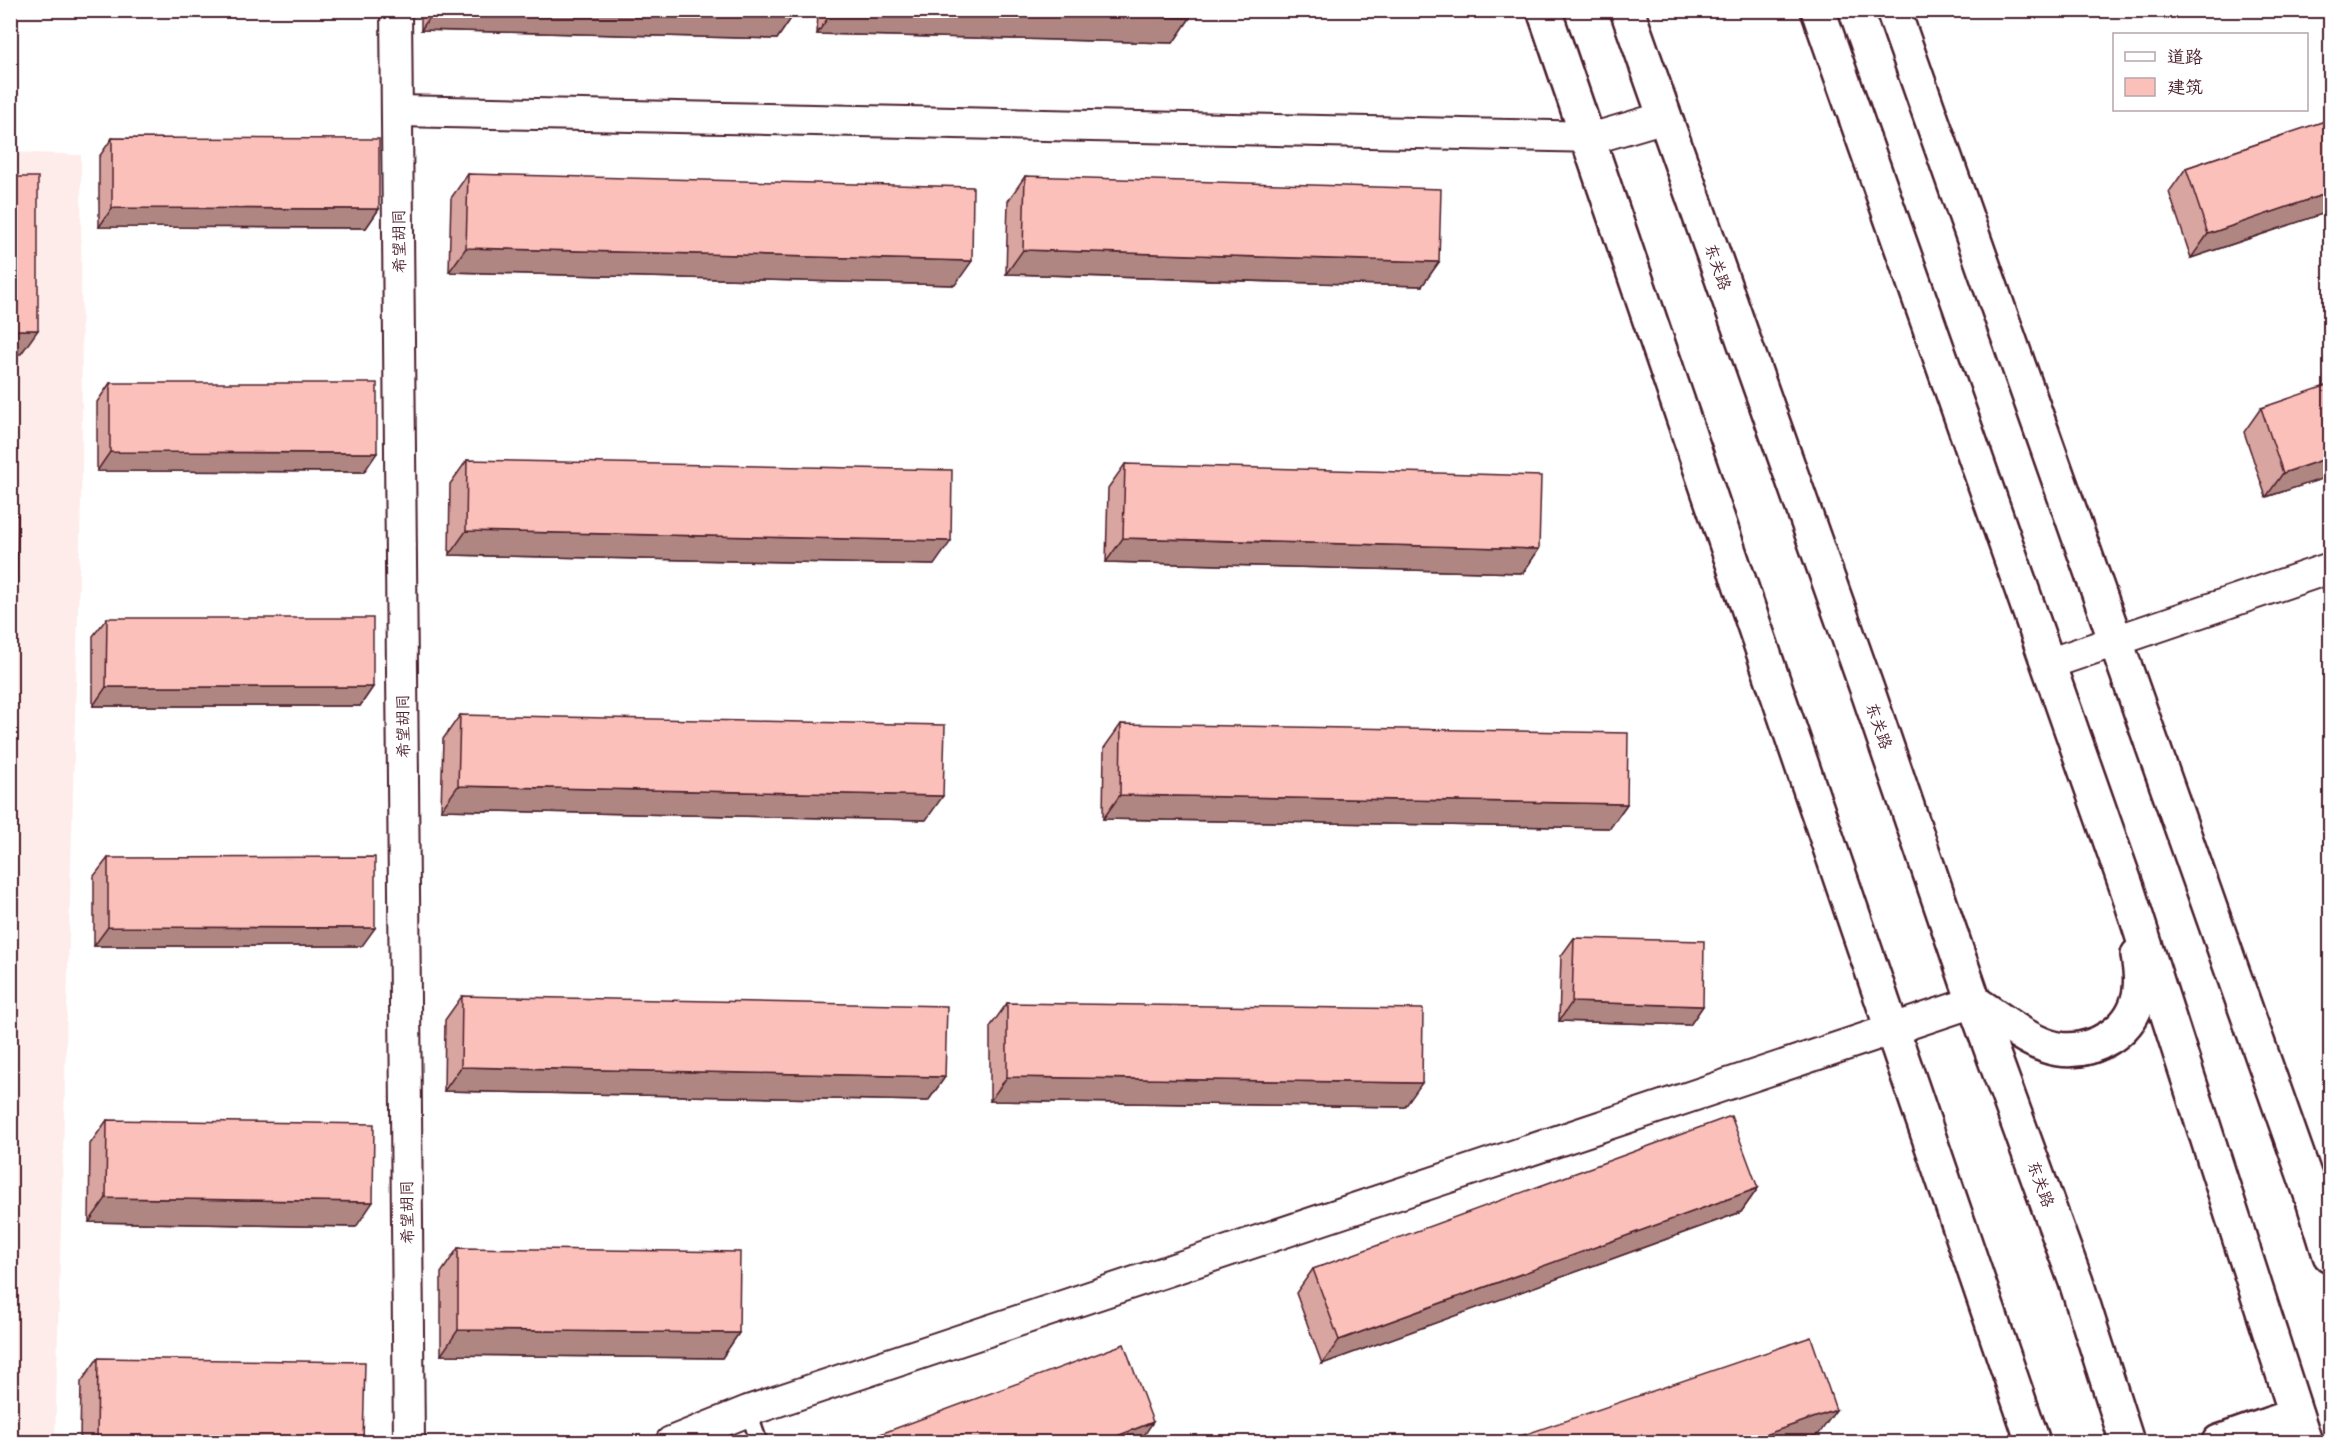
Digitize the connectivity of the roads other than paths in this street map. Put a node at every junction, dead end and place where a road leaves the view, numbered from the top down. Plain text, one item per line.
1 (396, 10) edge
2 (1544, 10) edge
3 (1627, 10) edge
4 (1818, 10) edge
5 (1893, 10) edge
6 (398, 111) junction
7 (1665, 117) junction
8 (1587, 137) junction
9 (2331, 568) edge
10 (2116, 640) junction
11 (2048, 664) junction
12 (2128, 891) junction
13 (1974, 1002) junction
14 (1892, 1030) junction
15 (2331, 1255) edge
16 (748, 1411) junction
17 (2301, 1429) edge
18 (410, 1443) edge
19 (671, 1443) edge
20 (759, 1443) edge
21 (2032, 1443) edge
22 (2127, 1443) edge
23 (2219, 1443) edge

1 - 6 street, 希望胡同
2 - 8 main road
3 - 7 main road, 东关路
4 - 11 main road
5 - 10 main road
6 - 8 street
6 - 18 street, 希望胡同
7 - 8 street
7 - 13 main road, 东关路
8 - 14 main road
9 - 10 street
10 - 11 street
10 - 15 main road
11 - 12 main road
12 - 13 main road
12 - 17 main road
13 - 14 street
13 - 22 main road, 东关路
14 - 16 street
14 - 21 main road
16 - 19 street
16 - 20 lane
17 - 23 main road

